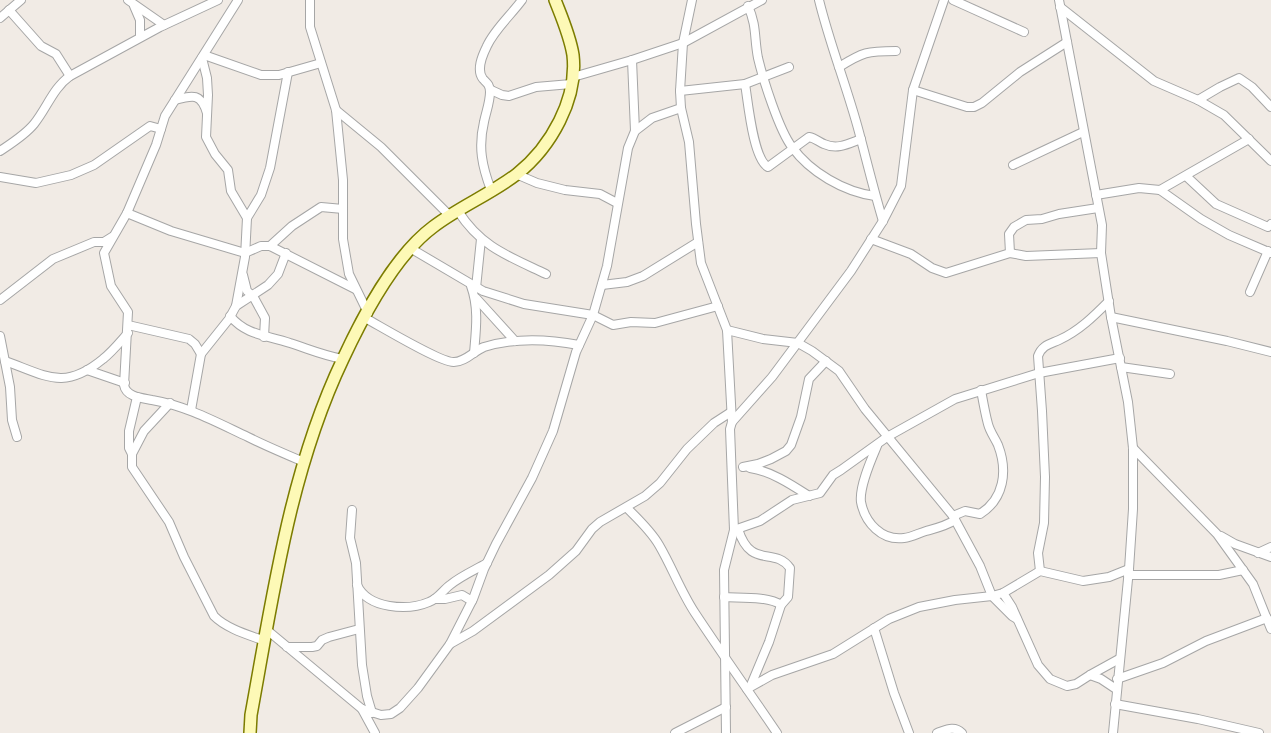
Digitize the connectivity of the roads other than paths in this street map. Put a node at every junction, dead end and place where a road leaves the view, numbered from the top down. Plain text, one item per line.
1 (21, 0) edge
2 (218, 0) edge
3 (238, 0) edge
4 (310, 0) edge
5 (522, 0) edge
6 (555, 0) edge
7 (692, 0) edge
8 (762, 0) edge
9 (819, 0) edge
10 (944, 0) edge
11 (952, 0) edge
12 (131, 1) edge
13 (1060, 3) edge
14 (748, 6) junction
15 (9, 10) junction
16 (0, 18) edge
17 (164, 25) junction
18 (1024, 32) dead end
19 (140, 37) junction
20 (1067, 42) junction
21 (683, 43) junction
22 (896, 51) dead end
23 (203, 57) junction
24 (632, 60) junction
25 (321, 63) junction
26 (789, 67) dead end
27 (838, 67) junction
28 (288, 72) junction
29 (70, 76) junction
30 (764, 78) junction
31 (572, 80) junction
32 (745, 84) junction
33 (490, 90) junction
34 (914, 90) junction
35 (680, 91) junction
36 (175, 100) junction
37 (1198, 100) junction
38 (1271, 107) edge
39 (681, 108) junction
40 (336, 110) junction
41 (208, 117) junction
42 (161, 129) junction
43 (635, 131) junction
44 (1083, 132) junction
45 (1249, 138) junction
46 (861, 139) junction
47 (794, 149) junction
48 (0, 151) edge
49 (1271, 161) edge
50 (1013, 166) dead end
51 (0, 170) edge
52 (516, 174) junction
53 (1186, 176) junction
54 (0, 177) edge
55 (9, 179) junction
56 (491, 190) junction
57 (1160, 190) junction
58 (1096, 194) junction
59 (875, 196) junction
60 (617, 203) junction
61 (1098, 208) junction
62 (343, 209) junction
63 (127, 213) junction
64 (454, 214) junction
65 (247, 218) junction
66 (883, 221) junction
67 (1271, 224) edge
68 (114, 236) junction
69 (481, 239) junction
70 (871, 239) junction
71 (698, 242) junction
72 (270, 246) junction
73 (410, 248) junction
74 (1270, 252) edge
75 (286, 253) junction
76 (1010, 253) junction
77 (1102, 253) junction
78 (245, 254) junction
79 (242, 272) junction
80 (546, 274) dead end
81 (602, 285) junction
82 (474, 287) junction
83 (355, 289) junction
84 (1250, 292) dead end
85 (253, 296) junction
86 (476, 298) junction
87 (0, 300) edge
88 (1109, 301) junction
89 (236, 306) junction
90 (718, 306) junction
91 (366, 315) junction
92 (593, 315) junction
93 (230, 316) junction
94 (1111, 317) junction
95 (238, 325) junction
96 (222, 327) junction
97 (128, 329) junction
98 (727, 330) junction
99 (0, 336) edge
100 (264, 337) junction
101 (516, 341) junction
102 (798, 342) junction
103 (579, 345) junction
104 (1271, 352) edge
105 (474, 353) junction
106 (201, 354) junction
107 (1120, 358) junction
108 (342, 359) junction
109 (5, 361) junction
110 (826, 361) junction
111 (1121, 367) junction
112 (87, 370) junction
113 (1040, 373) junction
114 (1170, 374) dead end
115 (125, 383) junction
116 (981, 390) junction
117 (137, 397) junction
118 (170, 403) junction
119 (191, 410) junction
120 (731, 412) junction
121 (732, 422) junction
122 (17, 437) dead end
123 (888, 437) junction
124 (878, 444) junction
125 (1133, 448) junction
126 (132, 454) junction
127 (304, 462) junction
128 (732, 467) junction
129 (743, 467) junction
130 (809, 496) junction
131 (627, 508) junction
132 (352, 510) dead end
133 (954, 518) junction
134 (736, 529) junction
135 (1217, 534) junction
136 (1271, 547) edge
137 (1258, 553) junction
138 (1271, 557) edge
139 (487, 563) junction
140 (1243, 570) junction
141 (1040, 571) junction
142 (1129, 572) junction
143 (356, 584) junction
144 (1004, 592) junction
145 (724, 596) junction
146 (992, 596) junction
147 (435, 599) junction
148 (472, 601) junction
149 (781, 605) junction
150 (1267, 618) junction
151 (1017, 619) junction
152 (874, 628) junction
153 (359, 629) junction
154 (1271, 630) edge
155 (266, 635) junction
156 (450, 644) junction
157 (287, 647) junction
158 (1119, 659) junction
159 (726, 661) junction
160 (1090, 675) junction
161 (1117, 678) junction
162 (749, 688) junction
163 (1116, 689) junction
164 (1115, 704) junction
165 (726, 707) junction
166 (362, 709) junction
167 (372, 714) junction
168 (250, 733) edge
169 (375, 733) edge
170 (675, 733) edge
171 (726, 733) edge
172 (777, 733) edge
173 (909, 733) edge
174 (937, 733) edge
175 (962, 733) edge
176 (1112, 733) edge
177 (1259, 733) edge

1 - 15 street
2 - 17 street
3 - 23 street
4 - 25 street
5 - 33 street
6 - 31 main road
7 - 21 street
8 - 14 street
9 - 27 street
10 - 34 street
11 - 18 street
12 - 17 street
12 - 19 street
13 - 20 street
13 - 37 street
14 - 21 street
14 - 30 street
15 - 16 street
15 - 29 street
17 - 19 street
19 - 29 street
20 - 34 street
20 - 44 street
21 - 24 street
21 - 35 street
22 - 27 street
23 - 28 street
23 - 36 street
23 - 41 street
24 - 31 street
24 - 43 street
25 - 28 street
25 - 40 street
26 - 30 street
27 - 46 street
28 - 65 street
29 - 48 street
30 - 32 street
30 - 47 street
31 - 33 street
31 - 52 main road
32 - 35 street
32 - 47 street
33 - 56 street
34 - 66 street
35 - 39 street
36 - 41 street
36 - 42 street
37 - 38 street
37 - 45 street
39 - 43 street
39 - 71 street
40 - 62 street
40 - 64 street
41 - 65 street
42 - 55 street
42 - 63 street
43 - 60 street
44 - 50 street
44 - 58 street
45 - 49 street
45 - 53 street
46 - 47 street
46 - 59 street
47 - 59 street
51 - 55 street
52 - 56 main road
52 - 60 street
53 - 57 street
53 - 67 street
54 - 55 street
56 - 64 main road
57 - 58 street
57 - 74 street
58 - 61 street
59 - 66 street
60 - 81 street
61 - 76 street
61 - 77 street
62 - 72 street
62 - 83 street
63 - 68 street
63 - 78 street
64 - 69 street
64 - 73 main road
65 - 78 street
66 - 70 street
68 - 87 street
68 - 97 street
69 - 80 street
69 - 82 street
70 - 76 street
70 - 102 street
71 - 81 street
71 - 90 street
72 - 75 street
72 - 78 street
73 - 82 street
73 - 91 main road
74 - 84 street
75 - 83 street
75 - 85 street
76 - 77 street
77 - 88 street
78 - 79 street
79 - 85 street
79 - 89 street
81 - 92 street
82 - 86 street
82 - 92 street
83 - 91 street
85 - 89 street
85 - 100 street
86 - 101 street
86 - 105 street
88 - 94 street
88 - 113 street
89 - 93 street
90 - 92 street
90 - 98 street
91 - 105 street
91 - 108 main road
92 - 103 street
93 - 95 street
93 - 96 street
94 - 104 street
94 - 107 street
95 - 96 street
95 - 100 street
96 - 106 street
97 - 106 street
97 - 112 street
97 - 115 street
98 - 102 street
98 - 120 street
99 - 109 street
100 - 108 street
101 - 103 street
101 - 105 street
102 - 110 street
102 - 121 street
103 - 139 street
106 - 119 street
107 - 111 street
107 - 113 street
108 - 127 main road
109 - 112 street
109 - 122 street
110 - 123 street
110 - 129 street
111 - 114 street
111 - 125 street
112 - 115 street
113 - 116 street
113 - 141 street
115 - 117 street
116 - 123 street
116 - 133 street
117 - 118 street
117 - 126 street
118 - 119 street
118 - 126 street
119 - 127 street
120 - 121 street
120 - 131 street
121 - 128 street
123 - 124 street
123 - 133 street
124 - 130 street
124 - 133 street
125 - 135 street
125 - 142 street
126 - 155 street
127 - 155 main road
128 - 129 street
128 - 134 street
129 - 130 street
130 - 134 street
131 - 156 street
131 - 159 street
132 - 143 street
133 - 146 street
134 - 145 street
134 - 149 street
135 - 137 street
135 - 140 street
136 - 137 street
137 - 138 street
139 - 147 street
139 - 148 street
140 - 142 street
140 - 150 street
141 - 142 street
141 - 144 street
142 - 158 street
143 - 147 street
143 - 153 street
144 - 146 street
144 - 151 street
145 - 149 street
145 - 159 street
146 - 151 street
146 - 152 street
147 - 148 street
148 - 156 street
149 - 162 street
150 - 154 street
150 - 161 street
151 - 160 street
152 - 162 street
152 - 173 street
153 - 157 street
153 - 167 street
155 - 157 street
155 - 168 main road
156 - 167 street
157 - 166 street
158 - 160 street
158 - 161 street
159 - 162 street
159 - 165 street
160 - 163 street
161 - 163 street
162 - 172 street
163 - 164 street
164 - 176 street
164 - 177 street
165 - 170 street
165 - 171 street
166 - 167 street
166 - 169 street
174 - 175 street

